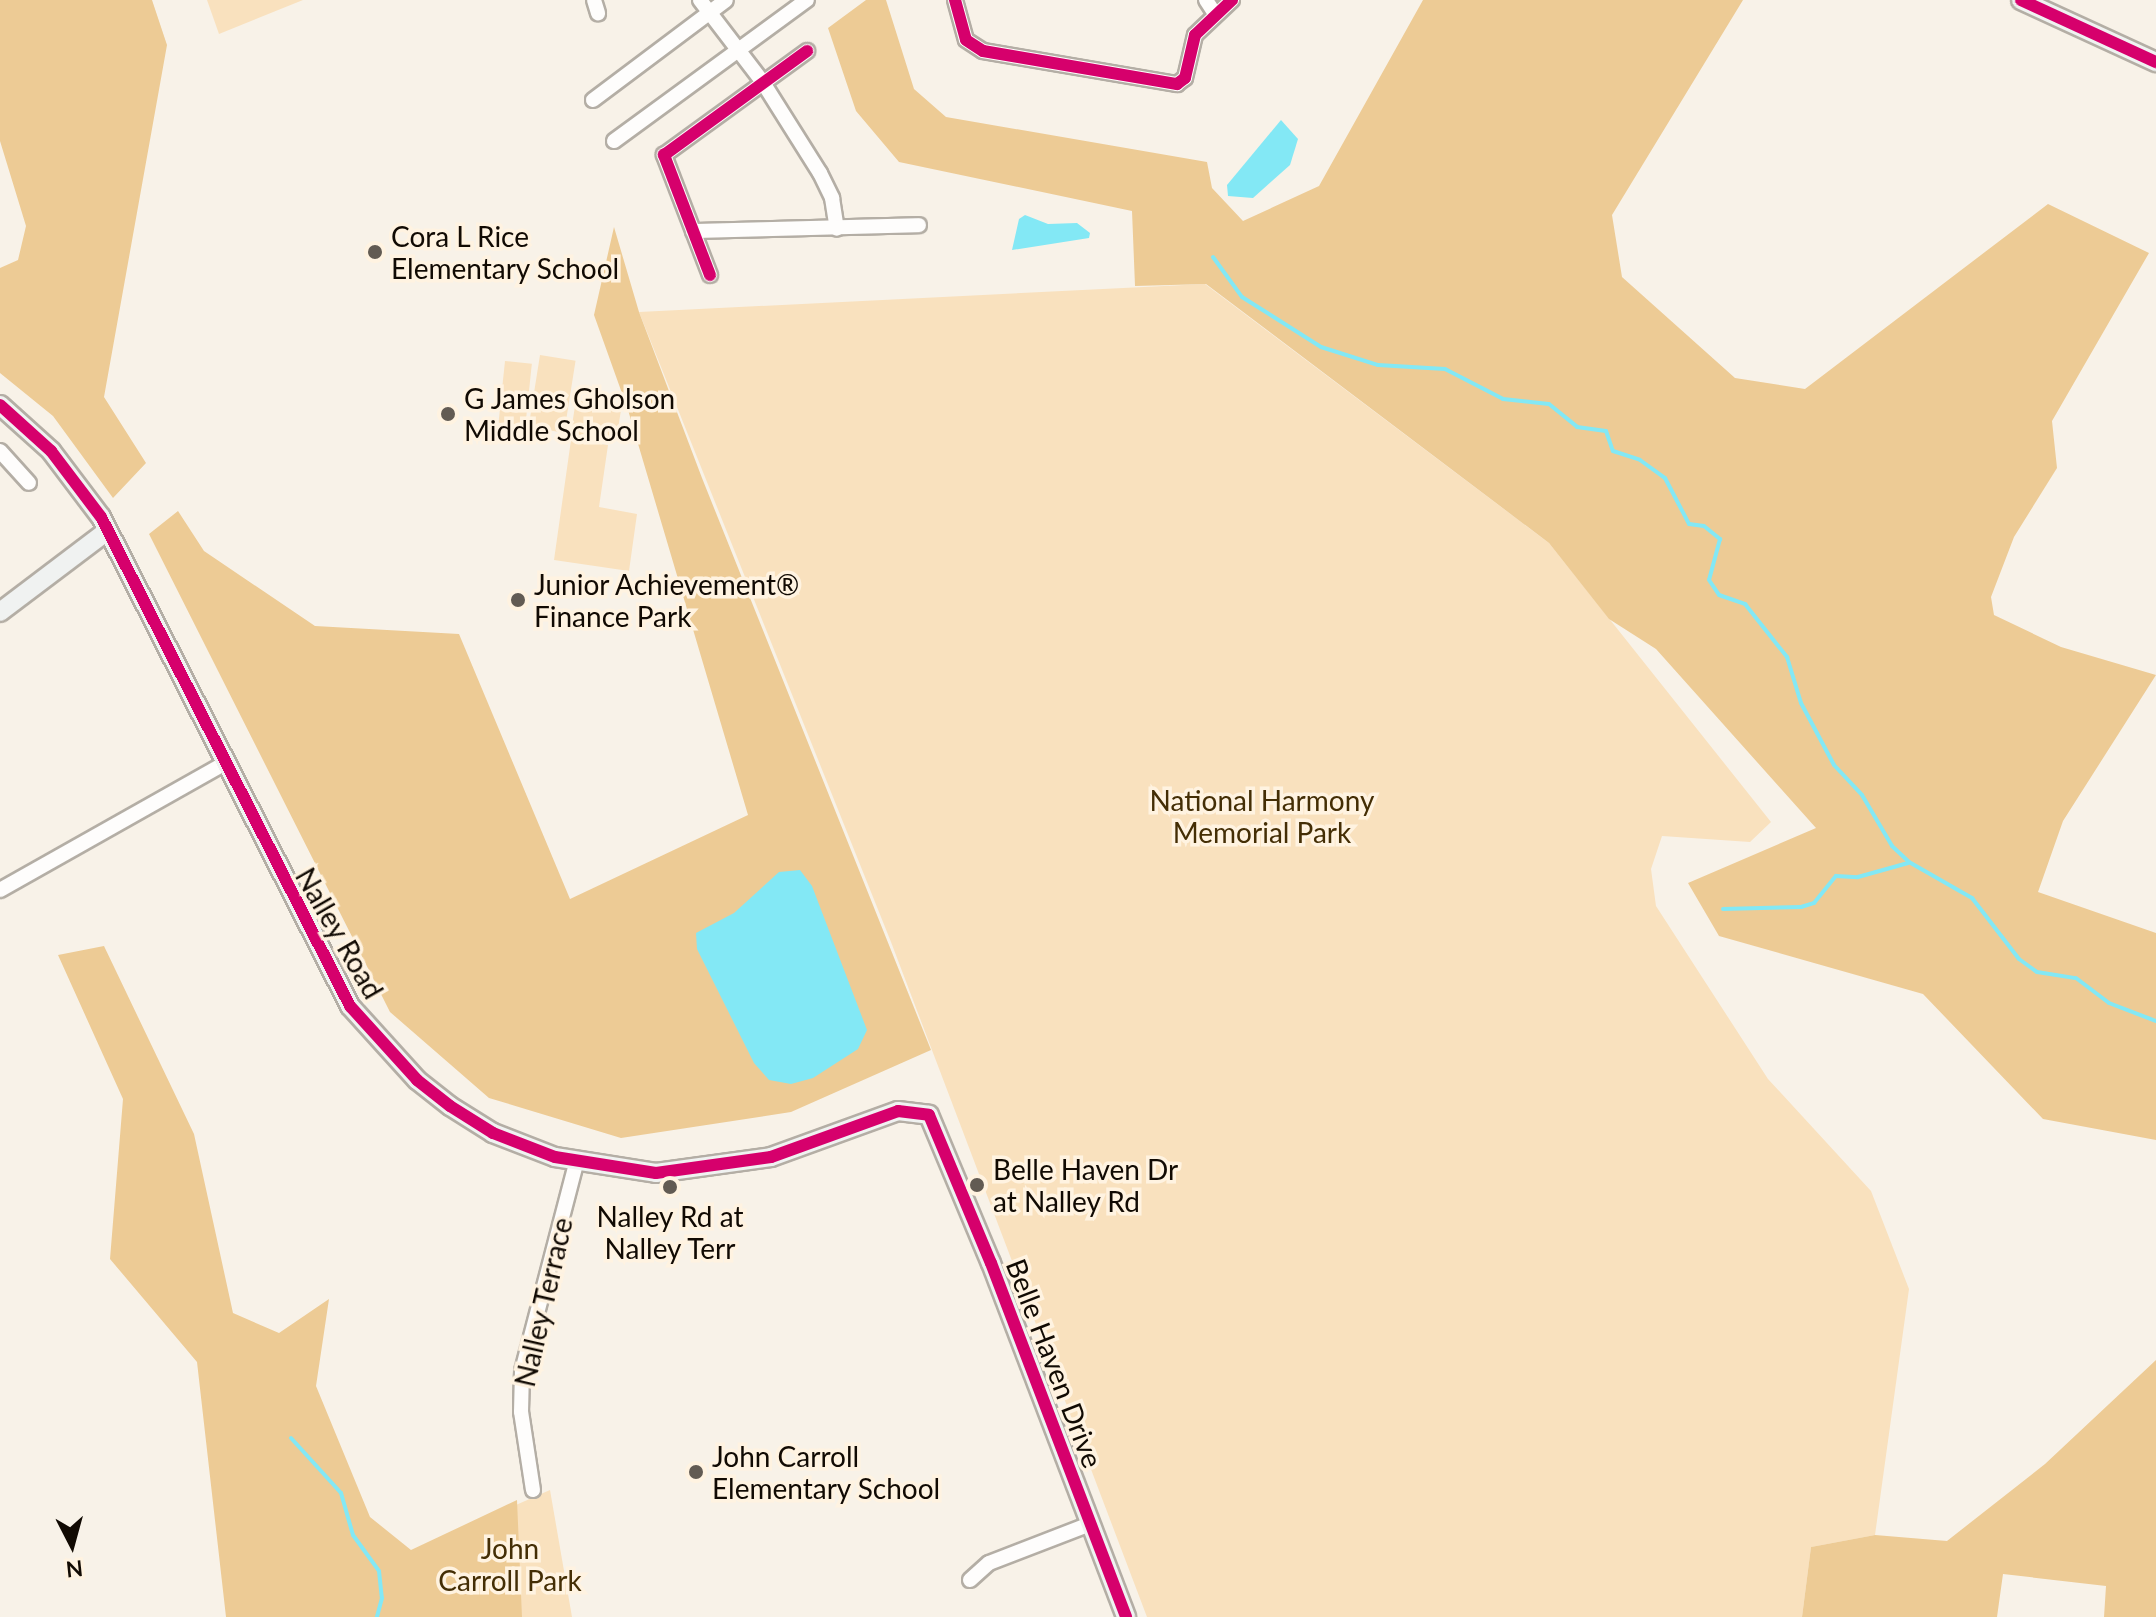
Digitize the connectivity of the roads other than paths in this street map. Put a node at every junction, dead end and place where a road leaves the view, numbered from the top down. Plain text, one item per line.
1 (726, 0) edge
2 (807, 0) edge
3 (955, 0) edge
4 (1206, 0) edge
5 (1232, 0) edge
6 (2021, 0) edge
7 (704, 6) edge
8 (1215, 14) junction
9 (736, 49) junction
10 (807, 51) dead end
11 (2156, 62) edge
12 (762, 81) junction
13 (593, 100) dead end
14 (614, 141) dead end
15 (919, 225) dead end
16 (837, 229) junction
17 (693, 231) junction
18 (710, 275) dead end
19 (0, 405) edge
20 (0, 451) edge
21 (29, 483) dead end
22 (107, 531) junction
23 (0, 612) edge
24 (224, 764) junction
25 (0, 890) edge
26 (937, 1127) joint
27 (576, 1163) junction
28 (533, 1490) dead end
29 (1090, 1524) junction
30 (970, 1580) dead end
31 (1126, 1617) edge

1 - 7 street
2 - 9 street
3 - 8 street
4 - 8 street
5 - 8 street
6 - 11 street
7 - 9 street
7 - 13 street
9 - 12 street
9 - 14 street
10 - 12 street
12 - 16 street
12 - 17 street
15 - 16 street
16 - 17 street
17 - 18 street
19 - 22 street, Nalley Road
20 - 21 street
22 - 23 street
22 - 24 street, Nalley Road
24 - 25 street
24 - 27 street, Nalley Road
26 - 27 street, Nalley Road
26 - 29 street, Belle Haven Drive
27 - 28 street, Nalley Terrace
29 - 30 street
29 - 31 street, Belle Haven Drive

